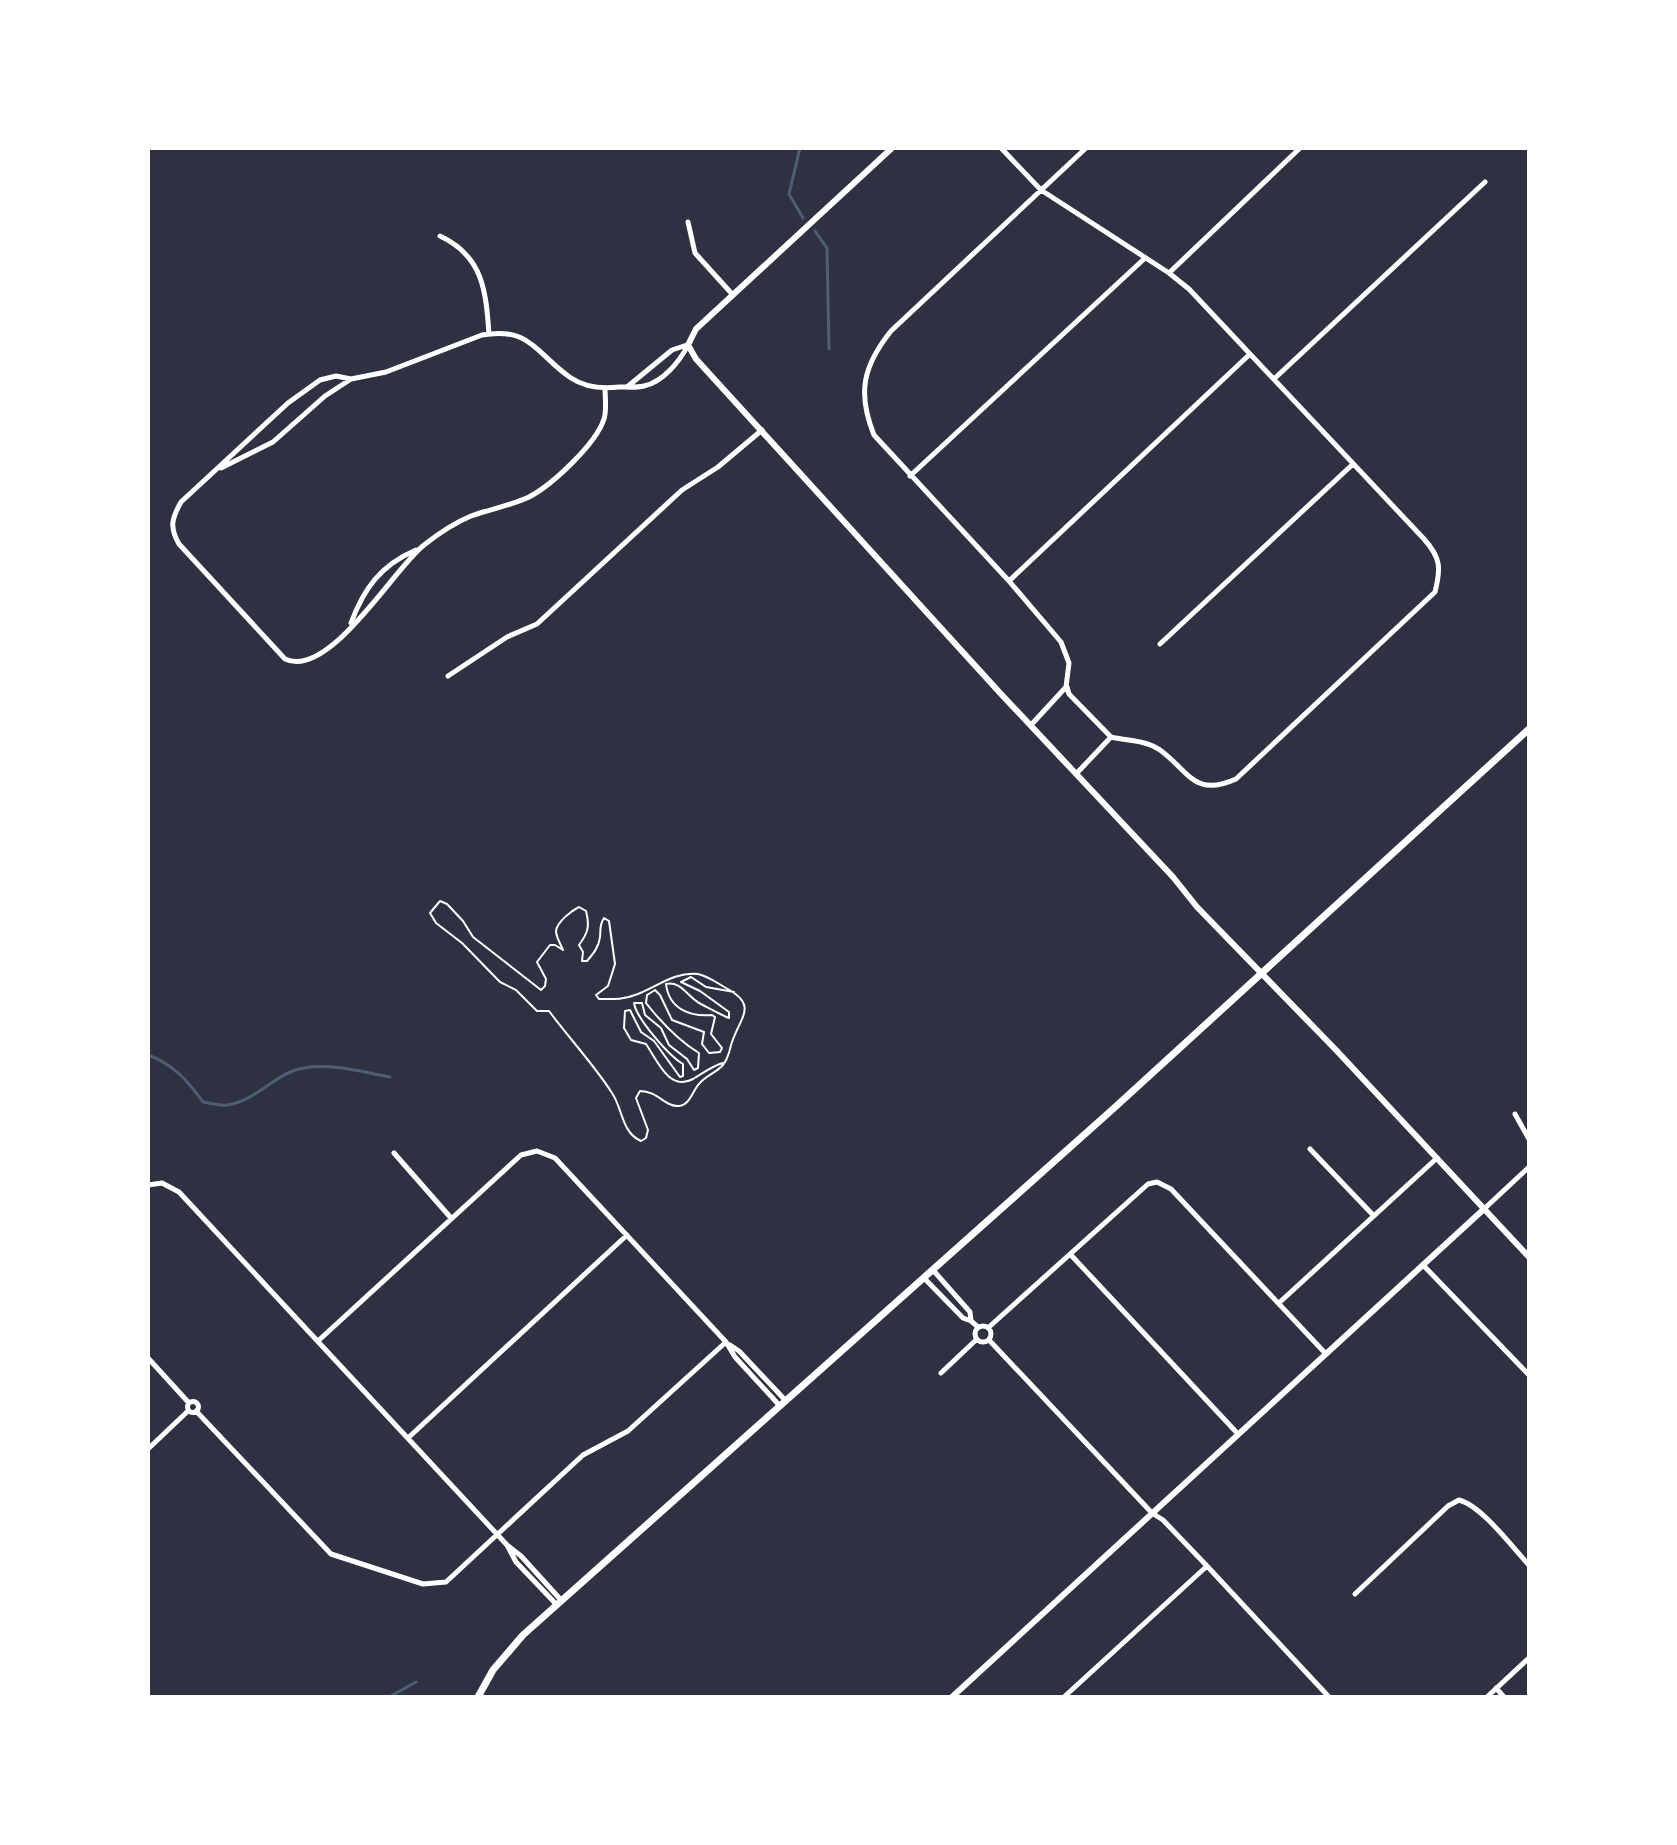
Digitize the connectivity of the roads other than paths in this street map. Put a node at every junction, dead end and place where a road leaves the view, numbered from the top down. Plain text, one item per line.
1 (892, 148) edge
2 (1001, 148) edge
3 (1086, 148) edge
4 (1300, 148) edge
5 (1485, 182) dead end
6 (1041, 190) junction
7 (688, 222) dead end
8 (440, 236) dead end
9 (1144, 259) junction
10 (1169, 273) junction
11 (733, 295) junction
12 (489, 334) junction
13 (688, 345) junction
14 (1250, 354) junction
15 (351, 379) junction
16 (1274, 379) junction
17 (627, 387) junction
18 (605, 388) junction
19 (762, 430) junction
20 (1353, 464) junction
21 (213, 472) junction
22 (910, 476) junction
23 (420, 548) junction
24 (1009, 581) junction
25 (349, 628) junction
26 (1160, 644) dead end
27 (448, 676) dead end
28 (1066, 687) junction
29 (1031, 725) junction
30 (1529, 729) edge
31 (1111, 737) junction
32 (1076, 774) junction
33 (1262, 973) junction
34 (1515, 1114) dead end
35 (1529, 1139) edge
36 (1310, 1149) dead end
37 (394, 1153) dead end
38 (1437, 1158) junction
39 (1529, 1167) edge
40 (148, 1185) edge
41 (1484, 1209) junction
42 (1374, 1216) junction
43 (451, 1218) junction
44 (627, 1235) junction
45 (1070, 1254) junction
46 (1529, 1257) edge
47 (1423, 1265) junction
48 (933, 1270) junction
49 (924, 1278) junction
50 (1280, 1302) junction
51 (971, 1321) junction
52 (978, 1327) junction
53 (989, 1327) junction
54 (977, 1339) junction
55 (989, 1340) junction
56 (318, 1341) junction
57 (726, 1342) junction
58 (1326, 1354) junction
59 (148, 1358) edge
60 (941, 1373) dead end
61 (1529, 1375) edge
62 (189, 1403) junction
63 (783, 1403) junction
64 (188, 1411) junction
65 (196, 1411) junction
66 (1238, 1434) junction
67 (408, 1438) junction
68 (148, 1449) edge
69 (1152, 1513) junction
70 (497, 1535) junction
71 (1529, 1565) edge
72 (1207, 1566) junction
73 (1355, 1594) dead end
74 (558, 1602) junction
75 (1529, 1658) edge
76 (1496, 1688) junction
77 (478, 1697) edge
78 (952, 1697) edge
79 (1064, 1697) edge
80 (1329, 1697) edge
81 (1487, 1697) edge
82 (1504, 1697) edge

1 - 11 street
2 - 6 street
3 - 6 street
4 - 10 street
5 - 16 street
6 - 9 street
6 - 22 street
7 - 11 street
8 - 12 street
9 - 10 street
9 - 22 street
10 - 14 street
11 - 13 street
12 - 15 street
12 - 18 street
13 - 17 street
13 - 17 street
13 - 19 street
14 - 16 street
14 - 24 street
15 - 21 street
15 - 21 street
16 - 20 street
17 - 18 street
18 - 23 street
19 - 27 street
19 - 29 street
20 - 26 street
20 - 31 street
21 - 25 street
22 - 24 street
23 - 25 street
23 - 25 street
24 - 28 street
28 - 29 street
28 - 31 street
29 - 32 street
30 - 33 main road
31 - 32 street
32 - 33 street
33 - 38 street
33 - 48 main road
34 - 35 street
36 - 42 street
37 - 43 street
38 - 41 street
38 - 42 street
39 - 41 street
40 - 56 street
41 - 46 street
41 - 47 street
42 - 50 street
43 - 44 street
43 - 56 street
44 - 57 street
44 - 67 street
45 - 50 street
45 - 53 street
45 - 66 street
47 - 58 street
47 - 61 street
48 - 49 main road
48 - 51 street
49 - 51 street
49 - 63 main road
50 - 58 street
51 - 52 street
52 - 53 street
52 - 54 street
53 - 55 street
54 - 55 street
54 - 60 street
55 - 69 street
56 - 67 street
57 - 63 street
57 - 70 street
58 - 66 street
59 - 62 street
62 - 64 street
62 - 65 street
63 - 74 main road
64 - 65 street
64 - 68 street
65 - 70 street
66 - 69 street
67 - 70 street
69 - 72 street
69 - 78 street
70 - 74 street
71 - 73 street
72 - 79 street
72 - 80 street
74 - 77 main road
75 - 76 street
76 - 81 street
76 - 82 street

